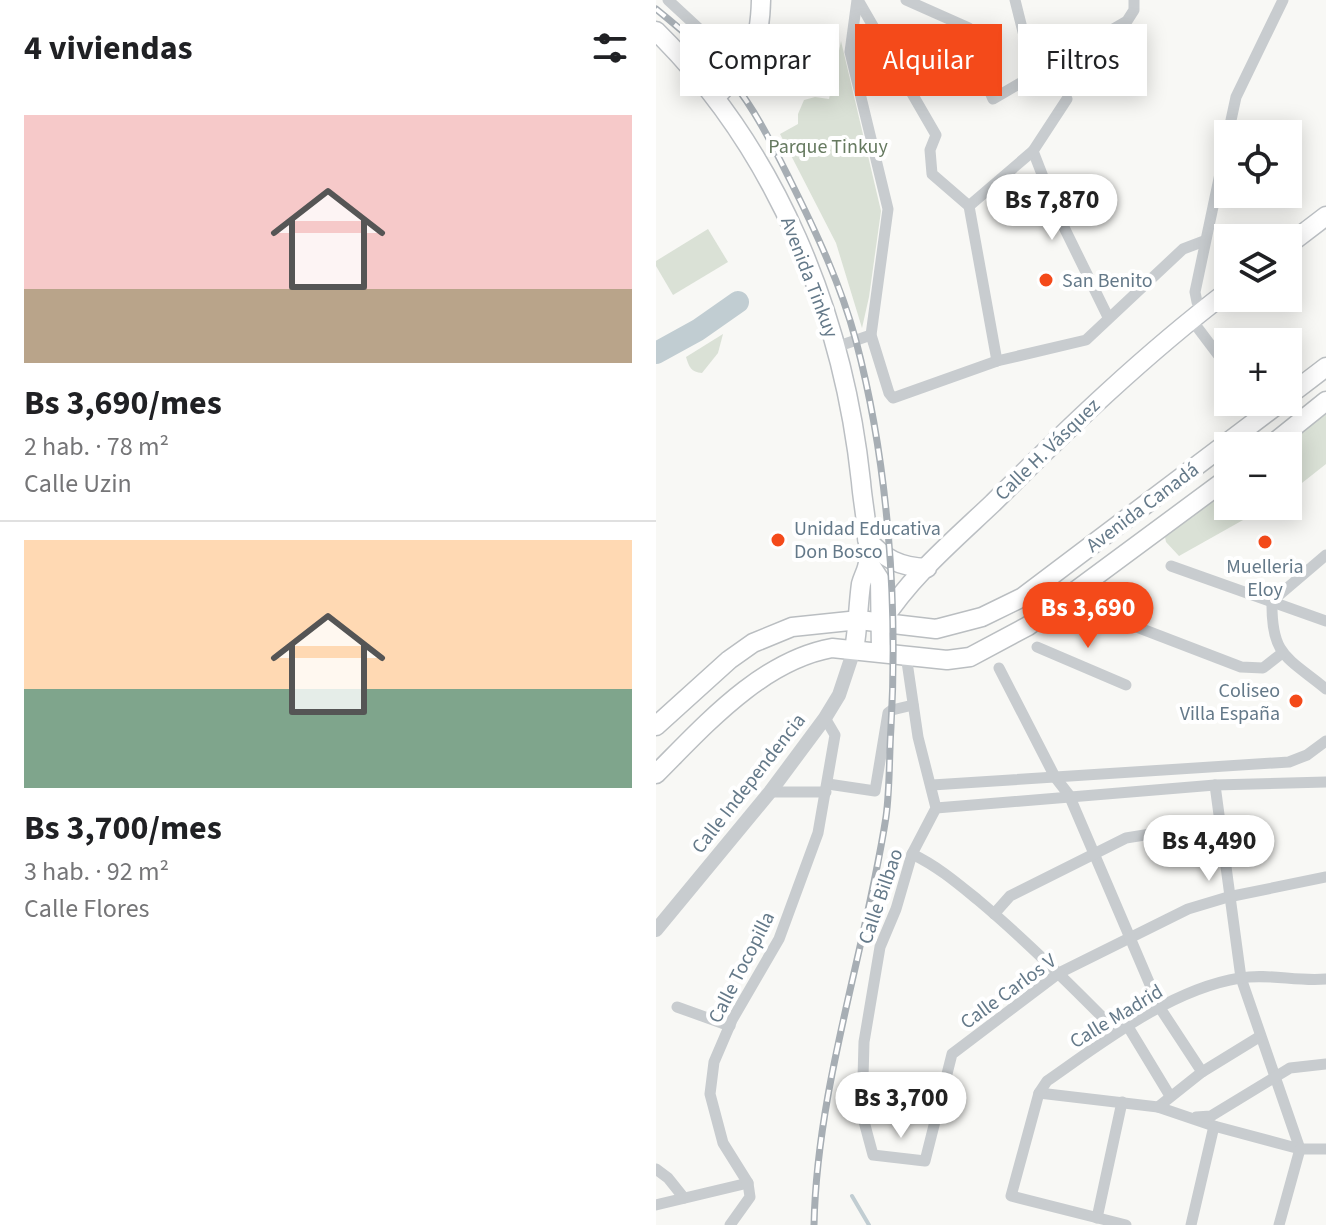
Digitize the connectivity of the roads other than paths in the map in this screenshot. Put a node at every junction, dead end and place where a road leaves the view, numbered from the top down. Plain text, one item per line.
1 (668, 0) edge
2 (761, 0) edge
3 (858, 0) edge
4 (906, 0) edge
5 (1015, 0) edge
6 (1134, 0) edge
7 (1283, 0) edge
8 (694, 24) edge
9 (1021, 24) edge
10 (1122, 24) edge
11 (656, 31) edge
12 (680, 54) edge
13 (1018, 85) edge
14 (716, 97) joint
15 (1067, 99) dead end
16 (1231, 120) edge
17 (1033, 151) junction
18 (1214, 197) edge
19 (969, 206) junction
20 (1326, 216) edge
21 (1302, 234) edge
22 (1204, 241) junction
23 (1214, 301) edge
24 (1197, 314) junction
25 (1108, 317) junction
26 (871, 335) junction
27 (1214, 344) edge
28 (836, 347) junction
29 (997, 361) junction
30 (1326, 367) edge
31 (1302, 385) edge
32 (1326, 401) edge
33 (1249, 416) edge
34 (1287, 432) edge
35 (1214, 488) edge
36 (867, 539) junction
37 (1326, 555) edge
38 (869, 563) junction
39 (1171, 566) dead end
40 (927, 568) junction
41 (1272, 601) junction
42 (1095, 611) dead end
43 (859, 620) junction
44 (1326, 621) edge
45 (881, 623) junction
46 (936, 629) junction
47 (1037, 647) dead end
48 (854, 650) junction
49 (881, 652) junction
50 (1281, 654) junction
51 (906, 655) junction
52 (938, 659) junction
53 (999, 668) dead end
54 (1126, 685) dead end
55 (1326, 689) edge
56 (913, 705) junction
57 (825, 718) junction
58 (656, 726) edge
59 (1326, 741) edge
60 (656, 774) edge
61 (1055, 777) junction
62 (1326, 782) edge
63 (932, 785) junction
64 (1215, 785) junction
65 (827, 788) junction
66 (770, 792) junction
67 (1069, 795) junction
68 (936, 808) junction
69 (1218, 823) junction
70 (912, 854) junction
71 (1094, 854) junction
72 (1326, 877) edge
73 (1228, 897) junction
74 (994, 914) junction
75 (656, 930) edge
76 (1129, 937) junction
77 (1059, 973) junction
78 (1241, 978) junction
79 (1326, 979) edge
80 (677, 1007) dead end
81 (1160, 1008) junction
82 (730, 1026) junction
83 (1122, 1029) junction
84 (1259, 1037) junction
85 (1326, 1064) edge
86 (1202, 1072) junction
87 (1275, 1076) junction
88 (1039, 1093) junction
89 (1170, 1096) junction
90 (1122, 1102) junction
91 (1158, 1107) junction
92 (1191, 1117) junction
93 (1214, 1126) junction
94 (1300, 1149) junction
95 (1326, 1149) edge
96 (925, 1161) joint
97 (656, 1169) edge
98 (748, 1183) junction
99 (684, 1198) junction
100 (656, 1205) edge
101 (1097, 1218) junction
102 (730, 1225) edge
103 (1126, 1225) edge
104 (1191, 1225) edge
105 (1279, 1225) edge

1 - 8 street
2 - 14 main road
3 - 19 street
3 - 26 street
4 - 13 street
5 - 9 street
6 - 10 street
7 - 16 street
11 - 12 main road, Avenida Tinkuy
14 - 28 main road, Avenida Tinkuy
15 - 17 street
17 - 19 street
17 - 25 street
18 - 22 street
19 - 29 street
20 - 21 main road
22 - 24 street
22 - 25 street
23 - 24 main road, Calle H. Vásquez
24 - 27 street
24 - 40 main road, Calle H. Vásquez
25 - 29 street
26 - 28 street
26 - 29 street
28 - 36 main road, Avenida Tinkuy
30 - 31 main road
32 - 34 main road
33 - 46 main road, Avenida Canadá
35 - 52 main road, Avenida Canadá
36 - 38 main road, Avenida Tinkuy
36 - 40 main road
37 - 41 street
38 - 43 main road, Avenida Tinkuy
38 - 45 main road, Avenida Tinkuy
39 - 41 street
40 - 45 main road, Calle H. Vásquez
41 - 44 street
41 - 50 street
42 - 50 street
43 - 45 main road, Avenida Canadá
43 - 48 main road, Avenida Tinkuy
43 - 58 main road, Avenida Canadá
45 - 46 main road, Avenida Canadá
45 - 49 main road, Avenida Tinkuy
46 - 52 main road
47 - 54 street
48 - 49 main road, Avenida Canadá
48 - 57 street, Calle Independencia
48 - 60 main road, Avenida Canadá
49 - 51 main road, Avenida Canadá
50 - 55 street
51 - 52 main road, Avenida Canadá
51 - 56 street
53 - 61 street
56 - 63 street
56 - 65 street
57 - 65 street, Calle Tocopilla
57 - 66 street, Calle Independencia
59 - 61 street
61 - 63 street
61 - 67 street
62 - 64 street
63 - 68 street
64 - 67 street
64 - 69 street
65 - 66 street
65 - 82 street, Calle Tocopilla
66 - 75 street, Calle Independencia
67 - 68 street
67 - 71 street
68 - 70 street, Calle Bilbao
69 - 71 street
69 - 73 street
70 - 74 street
70 - 96 street, Calle Bilbao
71 - 74 street
71 - 76 street
72 - 73 street, Calle Carlos V
73 - 76 street, Calle Carlos V
73 - 78 street
74 - 77 street
76 - 77 street, Calle Carlos V
76 - 81 street
77 - 83 street
77 - 96 street, Calle Carlos V
78 - 79 street, Calle Madrid
78 - 81 street, Calle Madrid
78 - 84 street
80 - 82 street
81 - 83 street, Calle Madrid
81 - 86 street
82 - 98 street, Calle Tocopilla
83 - 88 street, Calle Madrid
83 - 89 street
84 - 86 street
84 - 87 street
85 - 87 street
86 - 89 street
87 - 92 street
87 - 94 street
88 - 90 street
88 - 101 street
89 - 91 street
90 - 91 street
90 - 101 street
91 - 92 street
92 - 93 street
93 - 94 street
93 - 104 street
94 - 95 street
94 - 105 street
97 - 99 street
98 - 99 street
98 - 102 street
99 - 100 street
101 - 103 street

